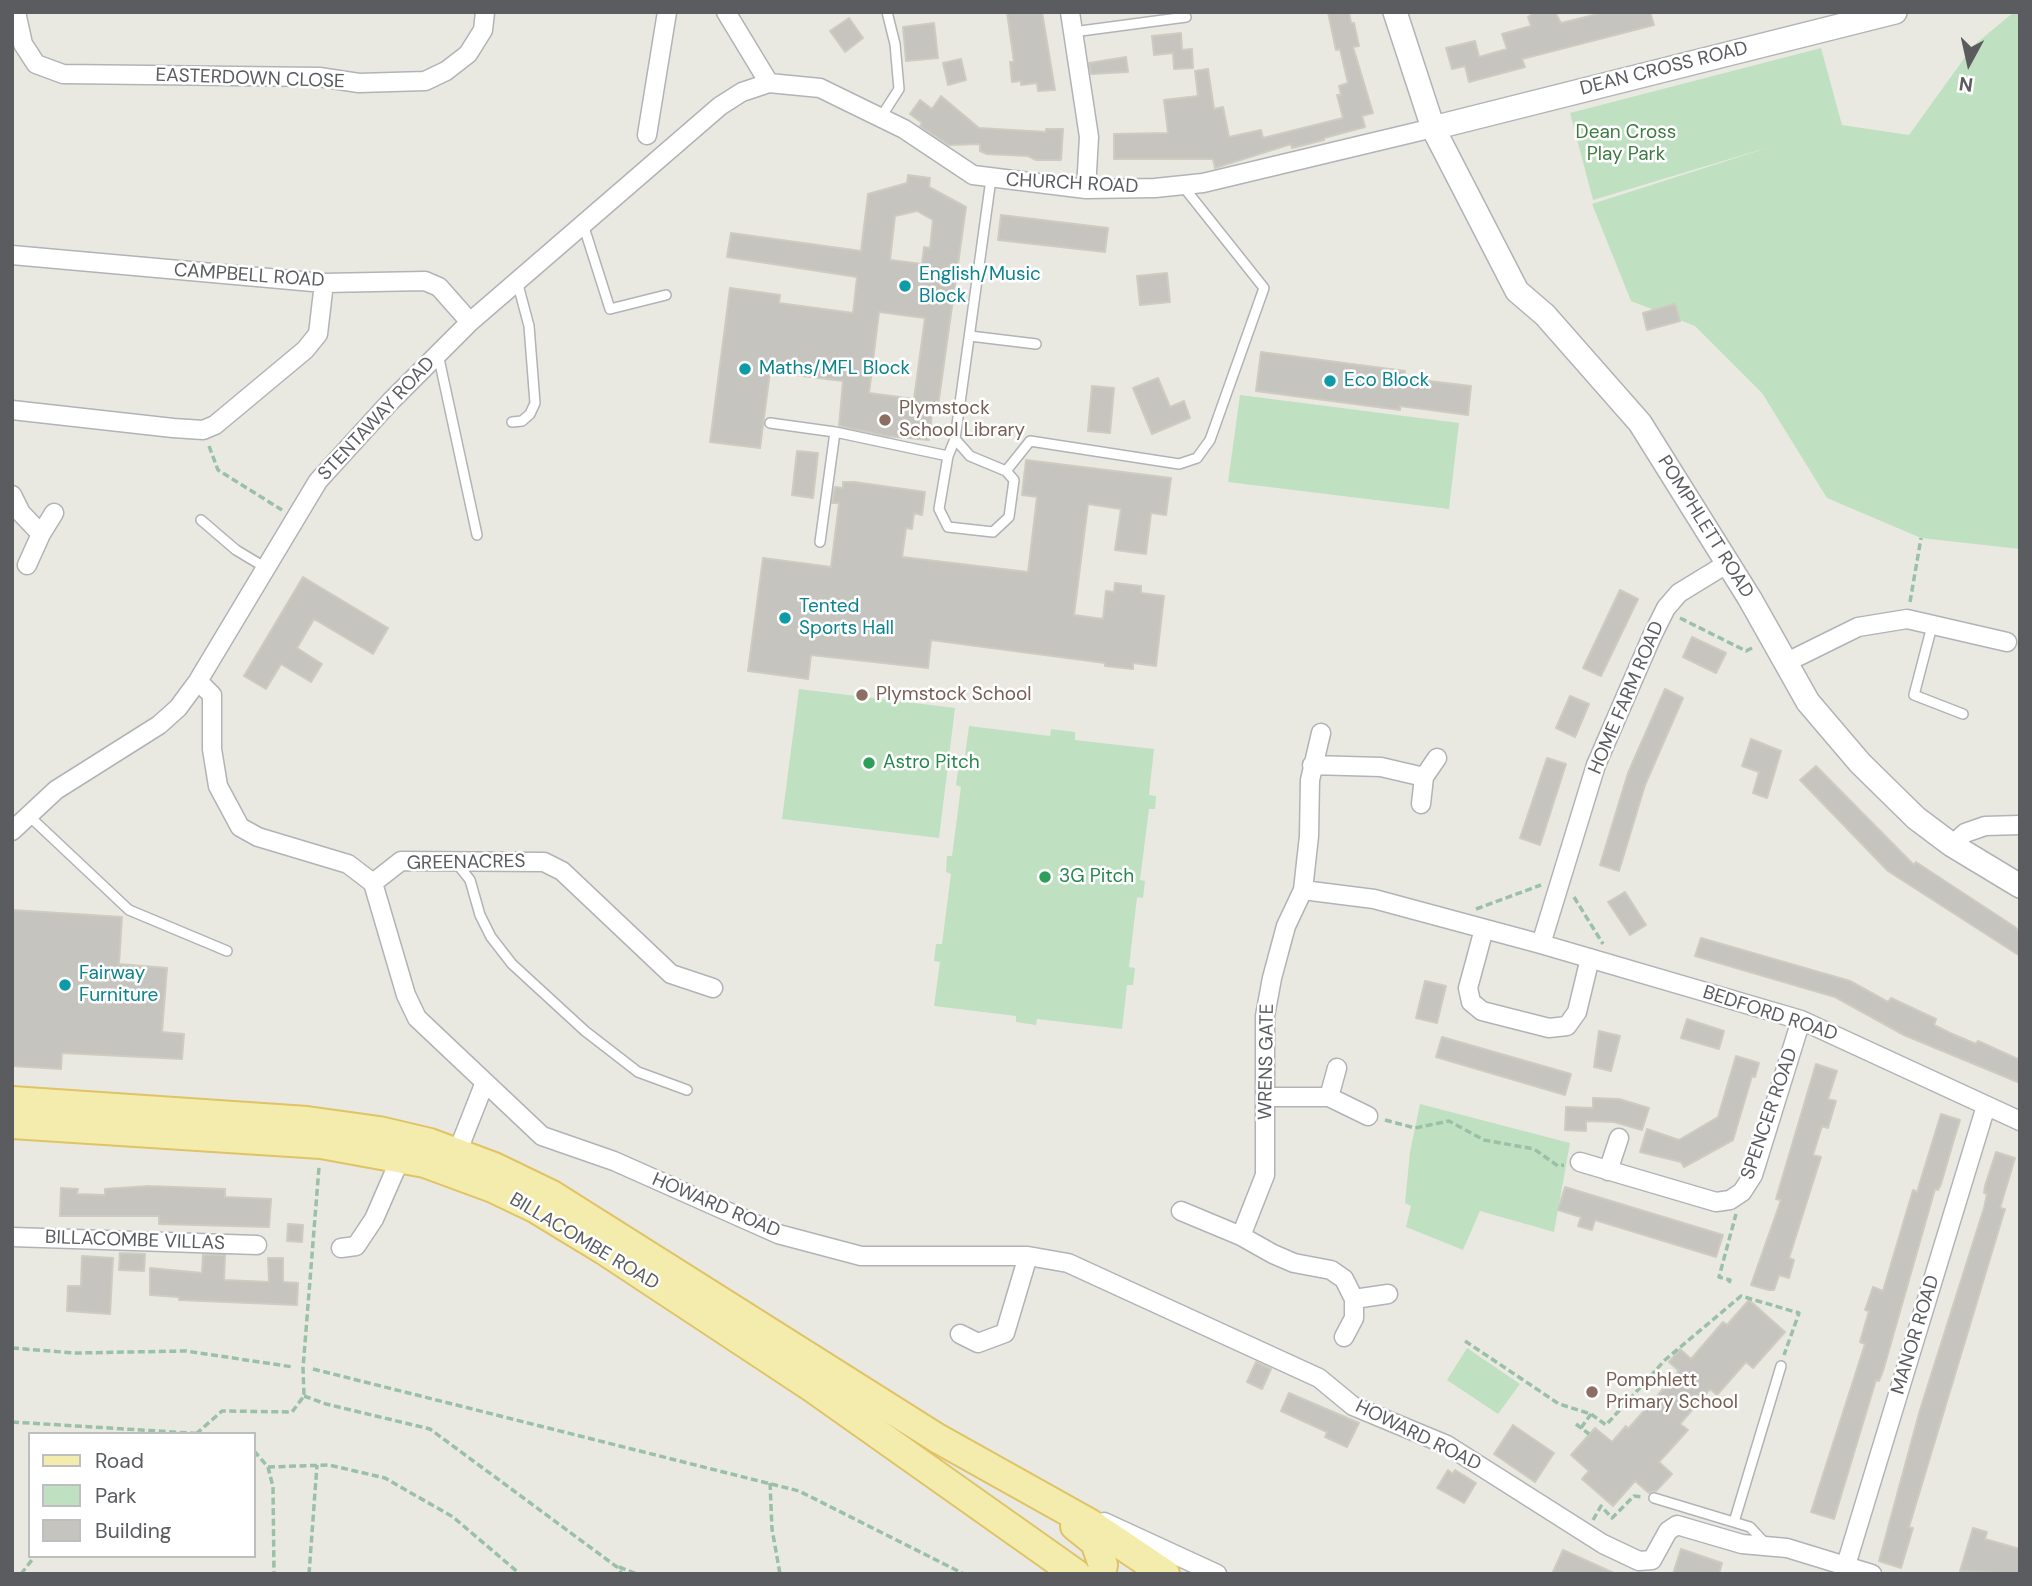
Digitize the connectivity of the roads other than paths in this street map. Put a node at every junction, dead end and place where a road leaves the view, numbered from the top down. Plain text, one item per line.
1 (16, 12) edge
2 (485, 12) edge
3 (667, 12) edge
4 (726, 12) edge
5 (887, 12) edge
6 (1070, 12) edge
7 (1395, 12) edge
8 (1895, 12) edge
9 (1186, 17) dead end
10 (1073, 32) junction
11 (18, 45) edge
12 (769, 83) junction
13 (881, 117) junction
14 (1433, 128) junction
15 (647, 135) dead end
16 (991, 179) junction
17 (1182, 185) junction
18 (1086, 189) junction
19 (583, 224) junction
20 (12, 255) edge
21 (517, 281) junction
22 (324, 283) junction
23 (666, 295) dead end
24 (470, 322) junction
25 (970, 336) junction
26 (1036, 344) dead end
27 (438, 354) junction
28 (12, 410) edge
29 (512, 422) dead end
30 (770, 423) dead end
31 (835, 432) junction
32 (955, 439) junction
33 (948, 456) junction
34 (1006, 471) junction
35 (12, 495) edge
36 (54, 513) dead end
37 (201, 520) dead end
38 (41, 534) junction
39 (477, 535) dead end
40 (820, 542) dead end
41 (1728, 563) junction
42 (27, 565) dead end
43 (266, 568) junction
44 (1932, 625) junction
45 (2007, 642) dead end
46 (1785, 663) junction
47 (198, 681) junction
48 (1963, 714) dead end
49 (1321, 733) dead end
50 (1437, 758) dead end
51 (1312, 765) junction
52 (1424, 777) junction
53 (1421, 804) dead end
54 (28, 815) junction
55 (2020, 825) edge
56 (12, 831) edge
57 (1952, 845) junction
58 (454, 860) junction
59 (373, 883) junction
60 (2020, 886) edge
61 (1303, 890) junction
62 (1484, 929) junction
63 (1541, 944) junction
64 (227, 951) dead end
65 (1590, 958) junction
66 (713, 988) dead end
67 (1801, 1020) junction
68 (1337, 1069) dead end
69 (485, 1082) junction
70 (687, 1090) dead end
71 (1266, 1097) junction
72 (1329, 1097) junction
73 (12, 1101) edge
74 (1986, 1106) junction
75 (1368, 1116) road end
76 (2020, 1121) edge
77 (12, 1124) edge
78 (1619, 1139) dead end
79 (457, 1153) junction
80 (401, 1157) junction
81 (1580, 1162) road end
82 (1608, 1171) junction
83 (1181, 1211) dead end
84 (1241, 1236) junction
85 (12, 1237) edge
86 (257, 1245) dead end
87 (341, 1248) dead end
88 (1028, 1256) junction
89 (1388, 1294) dead end
90 (1354, 1299) junction
91 (960, 1334) dead end
92 (1344, 1337) dead end
93 (1781, 1366) road end
94 (1020, 1485) junction
95 (1654, 1498) road end
96 (1734, 1522) junction
97 (1769, 1546) junction
98 (1136, 1556) edge
99 (1846, 1565) junction
100 (1076, 1574) edge
101 (1101, 1574) edge
102 (1165, 1574) edge
103 (1217, 1574) edge
104 (1872, 1574) edge

1 - 11 street, EASTERDOWN CLOSE
2 - 11 street, EASTERDOWN CLOSE
3 - 15 street
4 - 12 street
5 - 13 lane
6 - 10 street
7 - 14 street, POMPHLETT ROAD
8 - 14 street, DEAN CROSS ROAD
9 - 10 lane
10 - 18 street
12 - 13 street, CHURCH ROAD
12 - 19 street, STENTAWAY ROAD
13 - 16 street, CHURCH ROAD
14 - 17 street, CHURCH ROAD
14 - 41 street, POMPHLETT ROAD
16 - 18 street, CHURCH ROAD
16 - 25 lane
17 - 18 street, CHURCH ROAD
17 - 34 lane
19 - 21 street, STENTAWAY ROAD
19 - 23 lane
20 - 22 street, CAMPBELL ROAD
21 - 24 street, STENTAWAY ROAD
21 - 29 lane
22 - 24 street, CAMPBELL ROAD
22 - 28 street
24 - 27 street, STENTAWAY ROAD
25 - 26 lane
25 - 32 lane
27 - 39 lane
27 - 43 street, STENTAWAY ROAD
30 - 31 lane
31 - 33 lane
31 - 40 lane
32 - 33 lane
32 - 34 lane
33 - 34 lane
35 - 38 street
36 - 38 street
37 - 43 lane
38 - 42 street
41 - 46 street, POMPHLETT ROAD
41 - 63 street, HOME FARM ROAD
43 - 47 street, STENTAWAY ROAD
44 - 45 street
44 - 46 street
44 - 48 lane
46 - 57 street, POMPHLETT ROAD
47 - 54 street, STENTAWAY ROAD
47 - 59 street
49 - 51 street
50 - 52 street
51 - 52 street
51 - 61 street
52 - 53 street
54 - 56 street, STENTAWAY ROAD
54 - 64 lane
55 - 57 street
57 - 60 street, POMPHLETT ROAD
58 - 59 street, GREENACRES
58 - 66 street, GREENACRES
58 - 70 lane
59 - 69 street
61 - 62 street, BEDFORD ROAD
61 - 71 street, WRENS GATE
62 - 63 street, BEDFORD ROAD
62 - 65 street
63 - 65 street, BEDFORD ROAD
65 - 67 street, BEDFORD ROAD
67 - 74 street, BEDFORD ROAD
67 - 82 street, SPENCER ROAD
68 - 72 street
69 - 79 street
69 - 88 street, HOWARD ROAD
71 - 72 street
71 - 84 street, WRENS GATE
72 - 75 street
73 - 79 main road, BILLACOMBE ROAD
74 - 76 street, BEDFORD ROAD
74 - 99 street, MANOR ROAD
77 - 80 main road, BILLACOMBE ROAD
78 - 82 street
79 - 94 main road, BILLACOMBE ROAD
80 - 87 street
80 - 100 main road, BILLACOMBE ROAD
81 - 82 street, SPENCER ROAD
83 - 84 street
84 - 90 street
85 - 86 street, BILLACOMBE VILLAS
88 - 91 street
88 - 97 street, HOWARD ROAD
89 - 90 street
90 - 92 street
93 - 96 lane
94 - 98 main road, BILLACOMBE ROAD
94 - 101 main road
95 - 96 lane
96 - 97 lane
97 - 99 street, HOWARD ROAD
98 - 102 main road, BILLACOMBE ROAD
98 - 103 street, BILLACOMBE ROAD
99 - 104 street, HOWARD ROAD

